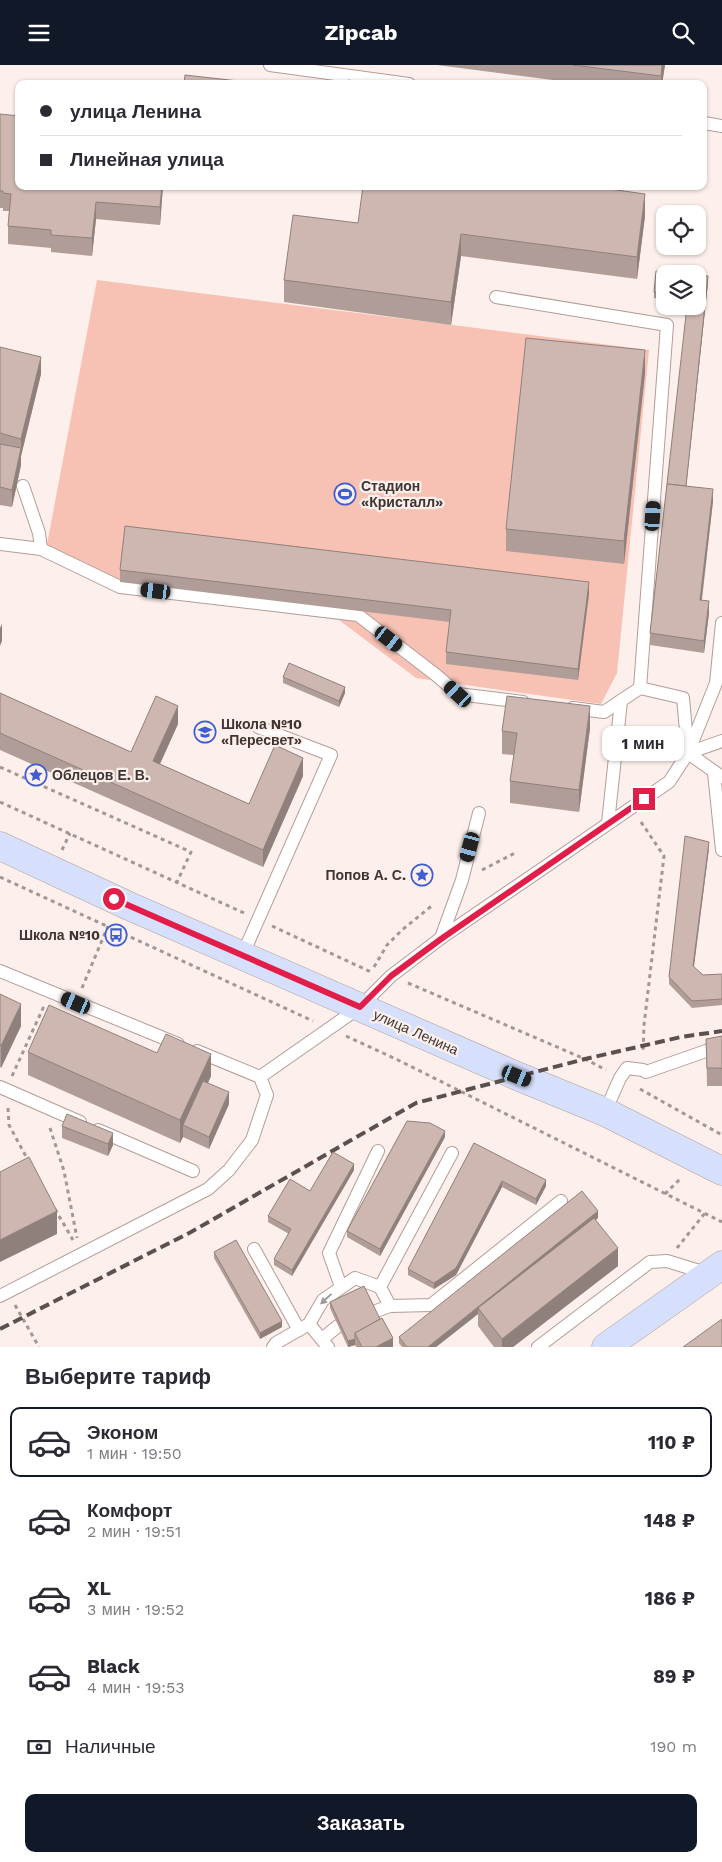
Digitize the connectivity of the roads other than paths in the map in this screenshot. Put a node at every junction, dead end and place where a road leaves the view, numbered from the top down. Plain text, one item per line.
1 (270, 65) edge
2 (380, 80) edge
3 (707, 124) edge
4 (722, 126) edge
5 (496, 297) dead end
6 (24, 486) dead end
7 (0, 544) edge
8 (41, 549) junction
9 (722, 623) edge
10 (640, 688) junction
11 (621, 701) junction
12 (534, 704) edge
13 (560, 707) edge
14 (258, 727) dead end
15 (722, 741) edge
16 (688, 753) junction
17 (718, 775) edge
18 (480, 813) dead end
19 (608, 823) junction
20 (0, 846) edge
21 (722, 850) edge
22 (441, 939) junction
23 (242, 956) junction
24 (0, 971) edge
25 (360, 1007) junction
26 (722, 1048) edge
27 (260, 1077) junction
28 (3, 1088) edge
29 (605, 1112) junction
30 (378, 1151) dead end
31 (452, 1153) dead end
32 (192, 1171) dead end
33 (722, 1171) edge
34 (561, 1201) dead end
35 (254, 1249) dead end
36 (716, 1270) edge
37 (341, 1287) junction
38 (380, 1287) junction
39 (4, 1294) edge
40 (390, 1306) junction
41 (373, 1312) edge
42 (338, 1326) edge
43 (304, 1327) junction
44 (325, 1343) edge
45 (273, 1347) edge
46 (538, 1347) edge
47 (606, 1347) edge

1 - 2 lane
3 - 4 lane
5 - 10 lane
6 - 8 lane
7 - 8 lane
8 - 12 lane
9 - 16 lane
10 - 11 lane
10 - 16 lane
11 - 13 lane
11 - 19 lane
14 - 23 lane
15 - 16 lane
16 - 17 lane
16 - 19 lane
17 - 21 lane
18 - 22 lane
19 - 22 lane
20 - 23 street, улица Ленина
22 - 25 lane
23 - 25 street, улица Ленина
24 - 27 lane
25 - 27 lane
25 - 29 street, улица Ленина
26 - 29 lane
27 - 39 lane
28 - 32 lane
29 - 33 street, улица Ленина
30 - 37 lane
31 - 38 lane
34 - 40 lane
35 - 43 lane
36 - 46 lane
36 - 47 street
37 - 38 lane
37 -> 43 lane
38 - 40 lane
40 - 41 lane
42 - 44 lane
43 - 44 lane
43 - 45 lane

